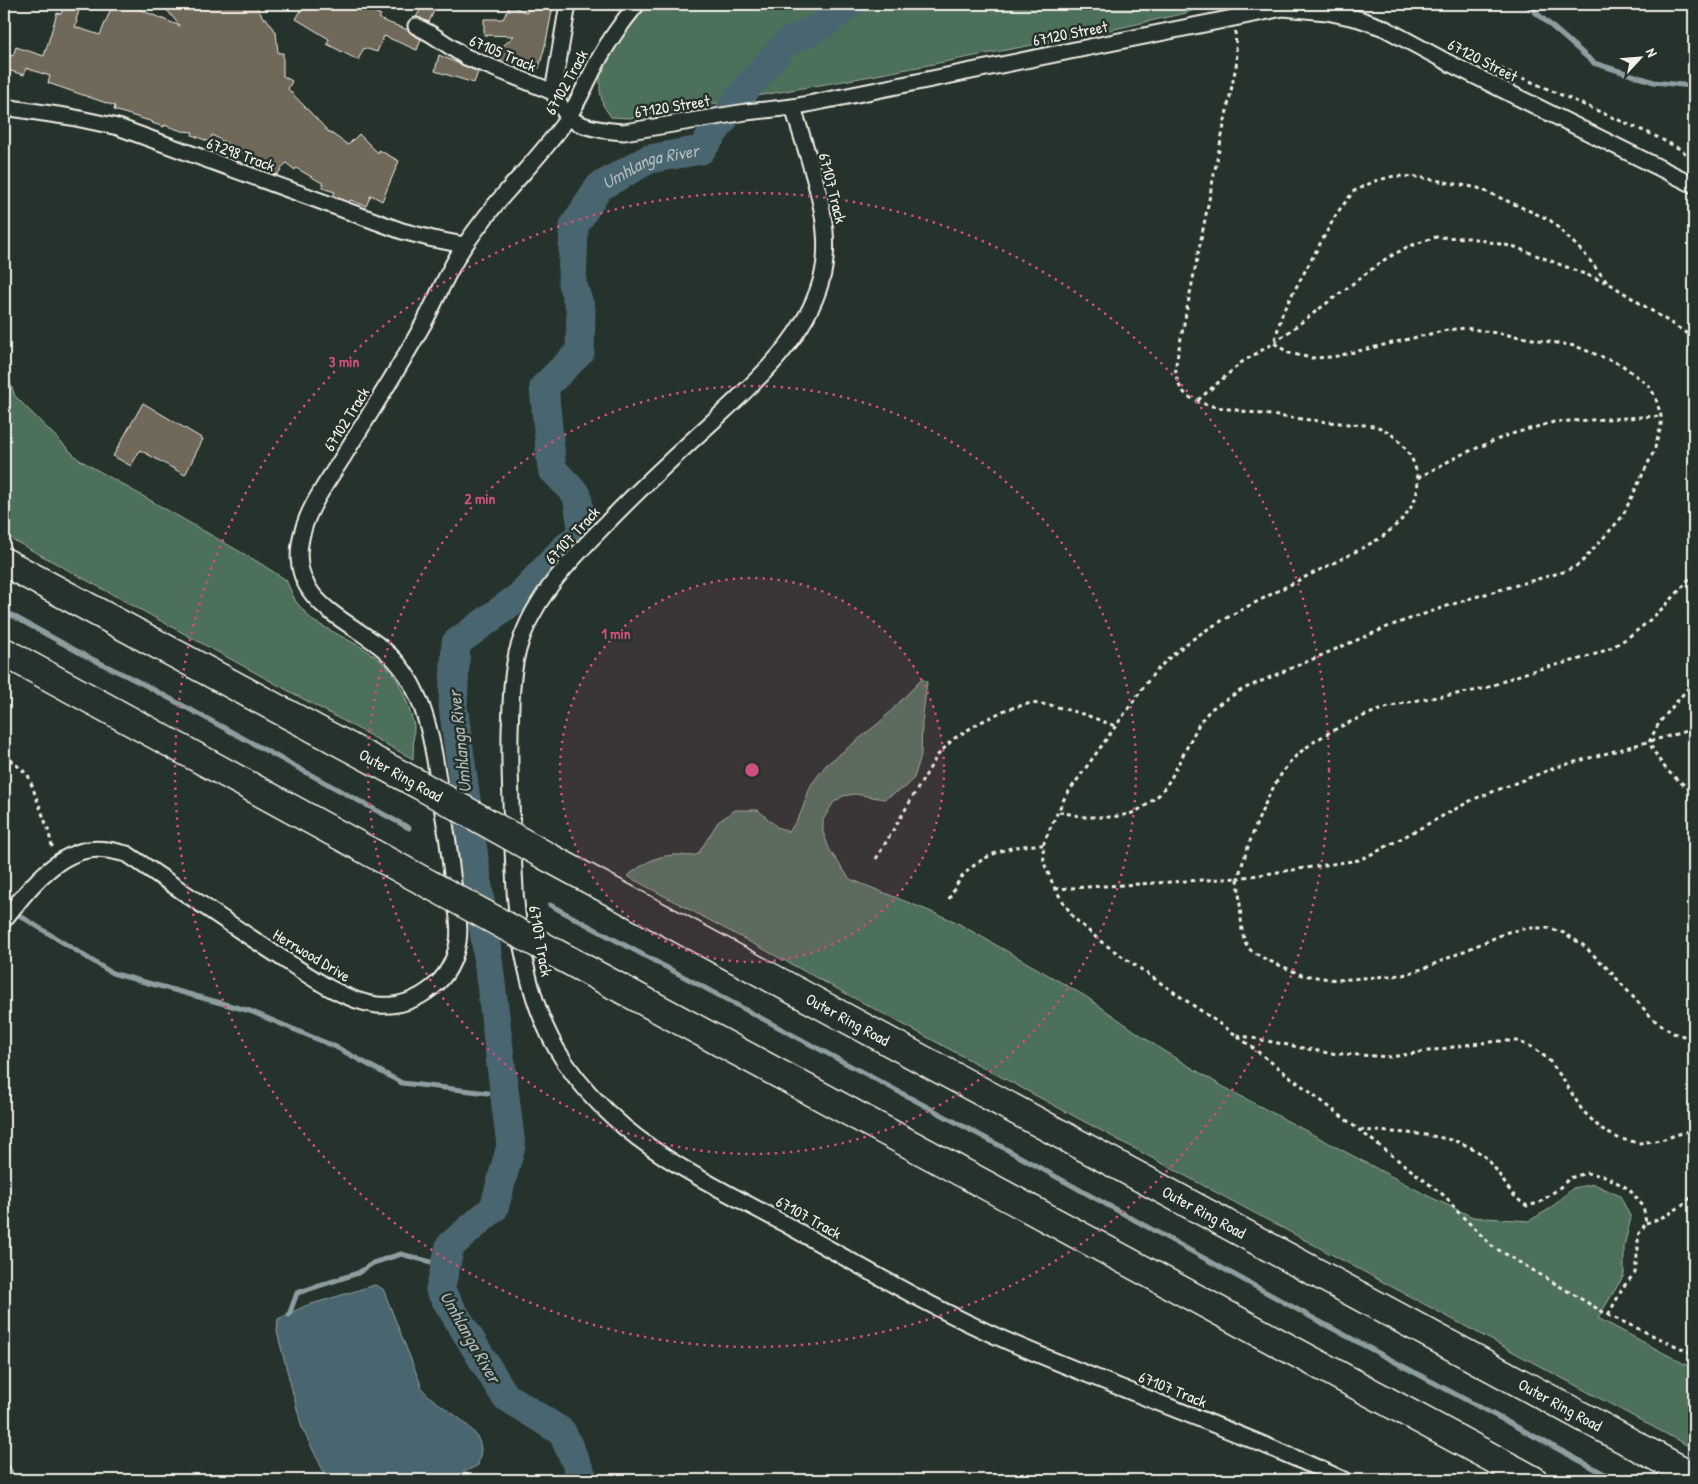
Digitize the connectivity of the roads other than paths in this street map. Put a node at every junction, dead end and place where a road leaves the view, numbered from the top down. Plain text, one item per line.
1 (568, 4) edge
2 (637, 4) edge
3 (1284, 6) edge
4 (416, 26) dead end
5 (553, 92) junction
6 (4, 107) edge
7 (794, 107) junction
8 (568, 117) junction
9 (1694, 185) edge
10 (464, 246) junction
11 (4, 562) edge
12 (4, 652) edge
13 (428, 780) junction
14 (4, 920) edge
15 (4, 1467) edge
16 (1694, 1477) edge
17 (11, 1480) edge
18 (1344, 1480) edge
19 (1533, 1480) edge

1 - 5 street
2 - 8 street, 67102 Track
3 - 7 street, 67120 Street
3 - 9 street, 67120 Street
4 - 5 street, 67105 Track
5 - 8 street
6 - 10 street, 67298 Track
7 - 8 street, 67120 Street
7 - 18 street, 67107 Track
8 - 10 street, 67102 Track
10 - 13 street, 67102 Track
11 - 13 highway, Outer Ring Road
12 - 19 highway, bridge
13 - 14 street, Herrwood Drive
13 - 16 highway, Outer Ring Road, bridge
15 - 17 lane

